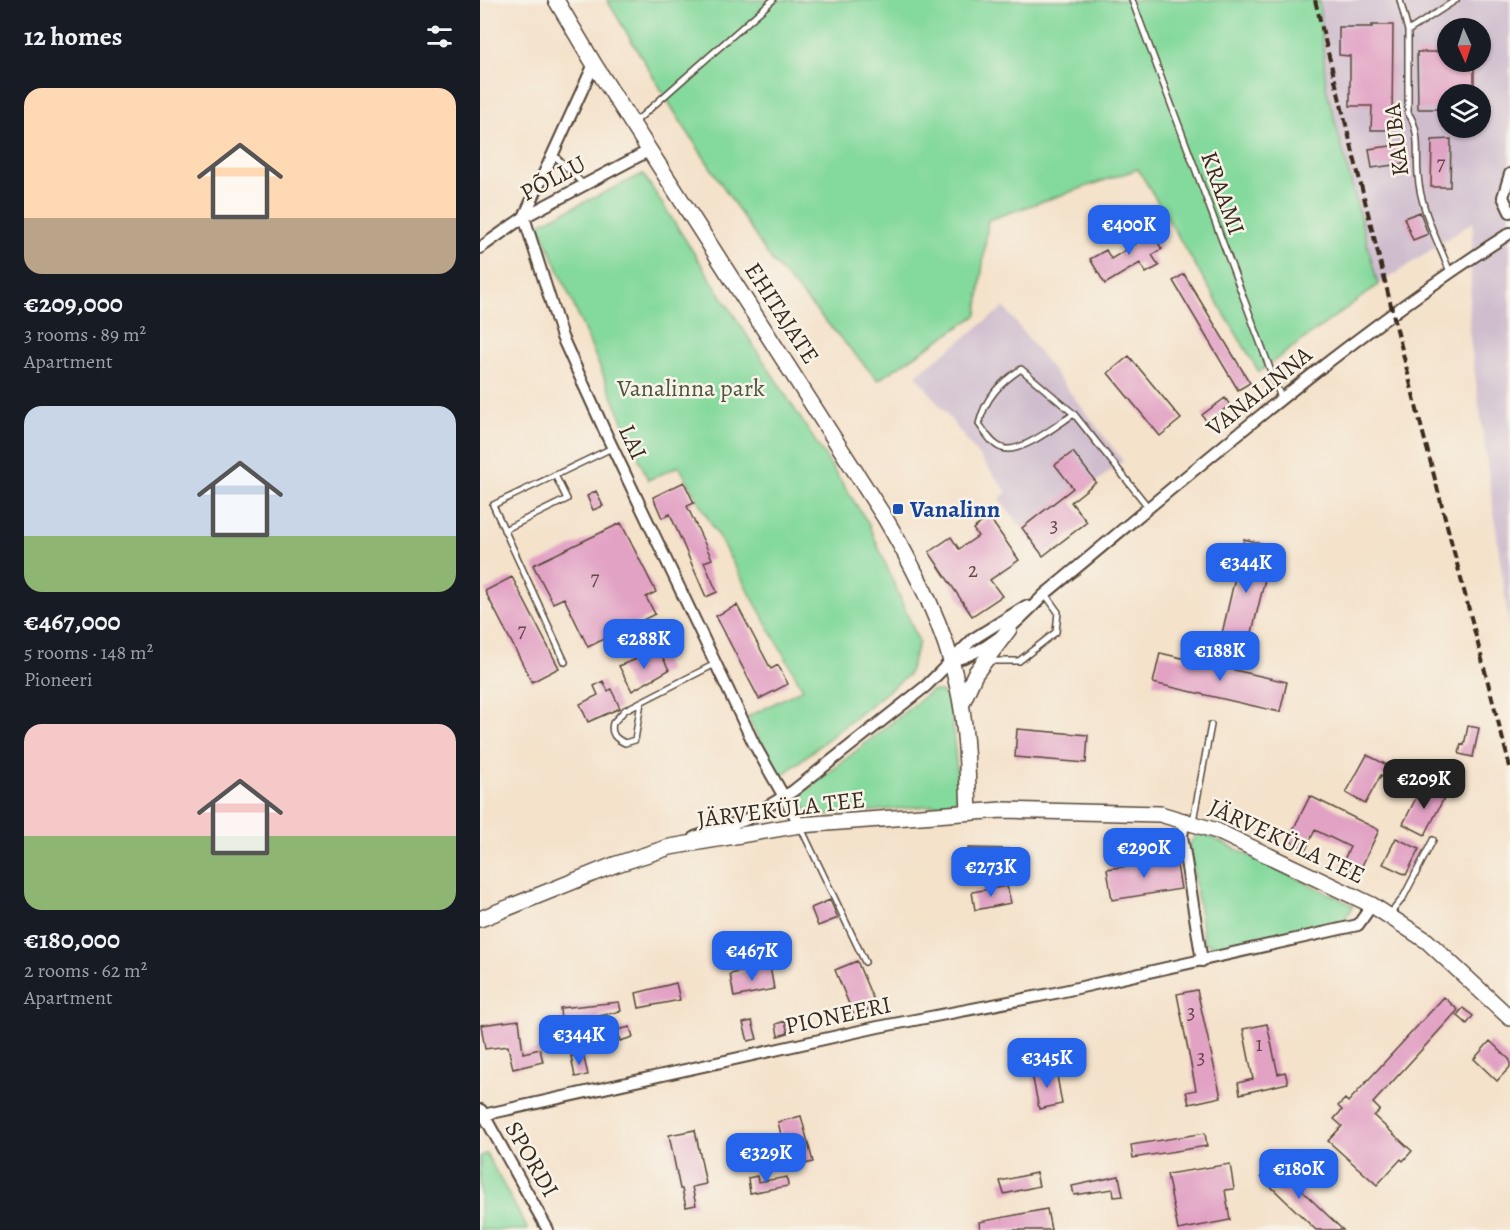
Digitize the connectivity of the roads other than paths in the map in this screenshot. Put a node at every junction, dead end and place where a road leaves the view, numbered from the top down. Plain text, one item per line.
1 (556, 0) edge
2 (773, 0) edge
3 (1132, 0) edge
4 (1400, 0) edge
5 (1456, 0) edge
6 (1408, 31) junction
7 (594, 64) junction
8 (633, 124) junction
9 (650, 150) junction
10 (553, 154) junction
11 (1510, 174) edge
12 (584, 185) junction
13 (1510, 212) edge
14 (524, 217) junction
15 (1510, 233) edge
16 (480, 248) edge
17 (1450, 272) junction
18 (1281, 398) junction
19 (1074, 414) junction
20 (612, 448) junction
21 (555, 475) junction
22 (1149, 508) junction
23 (504, 530) junction
24 (1044, 594) junction
25 (1009, 629) junction
26 (951, 661) junction
27 (565, 662) dead end
28 (983, 663) junction
29 (715, 664) junction
30 (641, 702) junction
31 (961, 706) junction
32 (1211, 724) dead end
33 (783, 797) junction
34 (969, 812) junction
35 (1189, 820) junction
36 (800, 825) junction
37 (1433, 840) dead end
38 (670, 847) junction
39 (1371, 905) junction
40 (1389, 916) junction
41 (480, 919) edge
42 (1202, 961) junction
43 (865, 962) dead end
44 (1510, 1018) edge
45 (482, 1112) edge
46 (548, 1230) edge

1 - 7 main road, EHITAJATE
2 - 8 lane
3 - 18 lane, KRAAMI
4 - 6 lane, KAUBA
5 - 6 lane
6 - 17 lane, KAUBA
7 - 8 main road, EHITAJATE
7 - 10 street
8 - 9 main road, EHITAJATE
9 - 12 street, PÕLLU
9 - 26 main road, EHITAJATE
10 - 12 lane
10 - 14 street
11 - 13 street
12 - 14 street, PÕLLU
14 - 16 street, PÕLLU
14 - 20 street, LAI
15 - 17 street, VANALINNA
17 - 18 street, VANALINNA
18 - 22 street, VANALINNA
19 - 19 lane
19 - 22 lane
20 - 21 lane
20 - 29 street, LAI
21 - 23 lane
21 - 23 lane
22 - 24 street, VANALINNA
23 - 27 lane
24 - 25 street, VANALINNA
24 - 26 street, VANALINNA
24 - 28 lane
25 - 26 street, VANALINNA
25 - 28 main road
26 - 31 main road
26 - 33 street, JÄRVEKÜLA TEE
28 - 31 main road
29 - 30 lane
29 - 33 street, LAI
30 - 30 lane
31 - 34 main road
32 - 35 lane
33 - 36 street, LAI
33 - 38 street, JÄRVEKÜLA TEE
34 - 35 main road, JÄRVEKÜLA TEE
34 - 36 main road, JÄRVEKÜLA TEE
35 - 39 main road, JÄRVEKÜLA TEE
35 - 42 street
36 - 38 main road, JÄRVEKÜLA TEE
36 - 43 lane
37 - 40 lane
38 - 41 main road, JÄRVEKÜLA TEE
39 - 40 main road, JÄRVEKÜLA TEE
39 - 42 street, PIONEERI
40 - 44 main road, JÄRVEKÜLA TEE
42 - 45 street, PIONEERI
45 - 46 street, SPORDI

